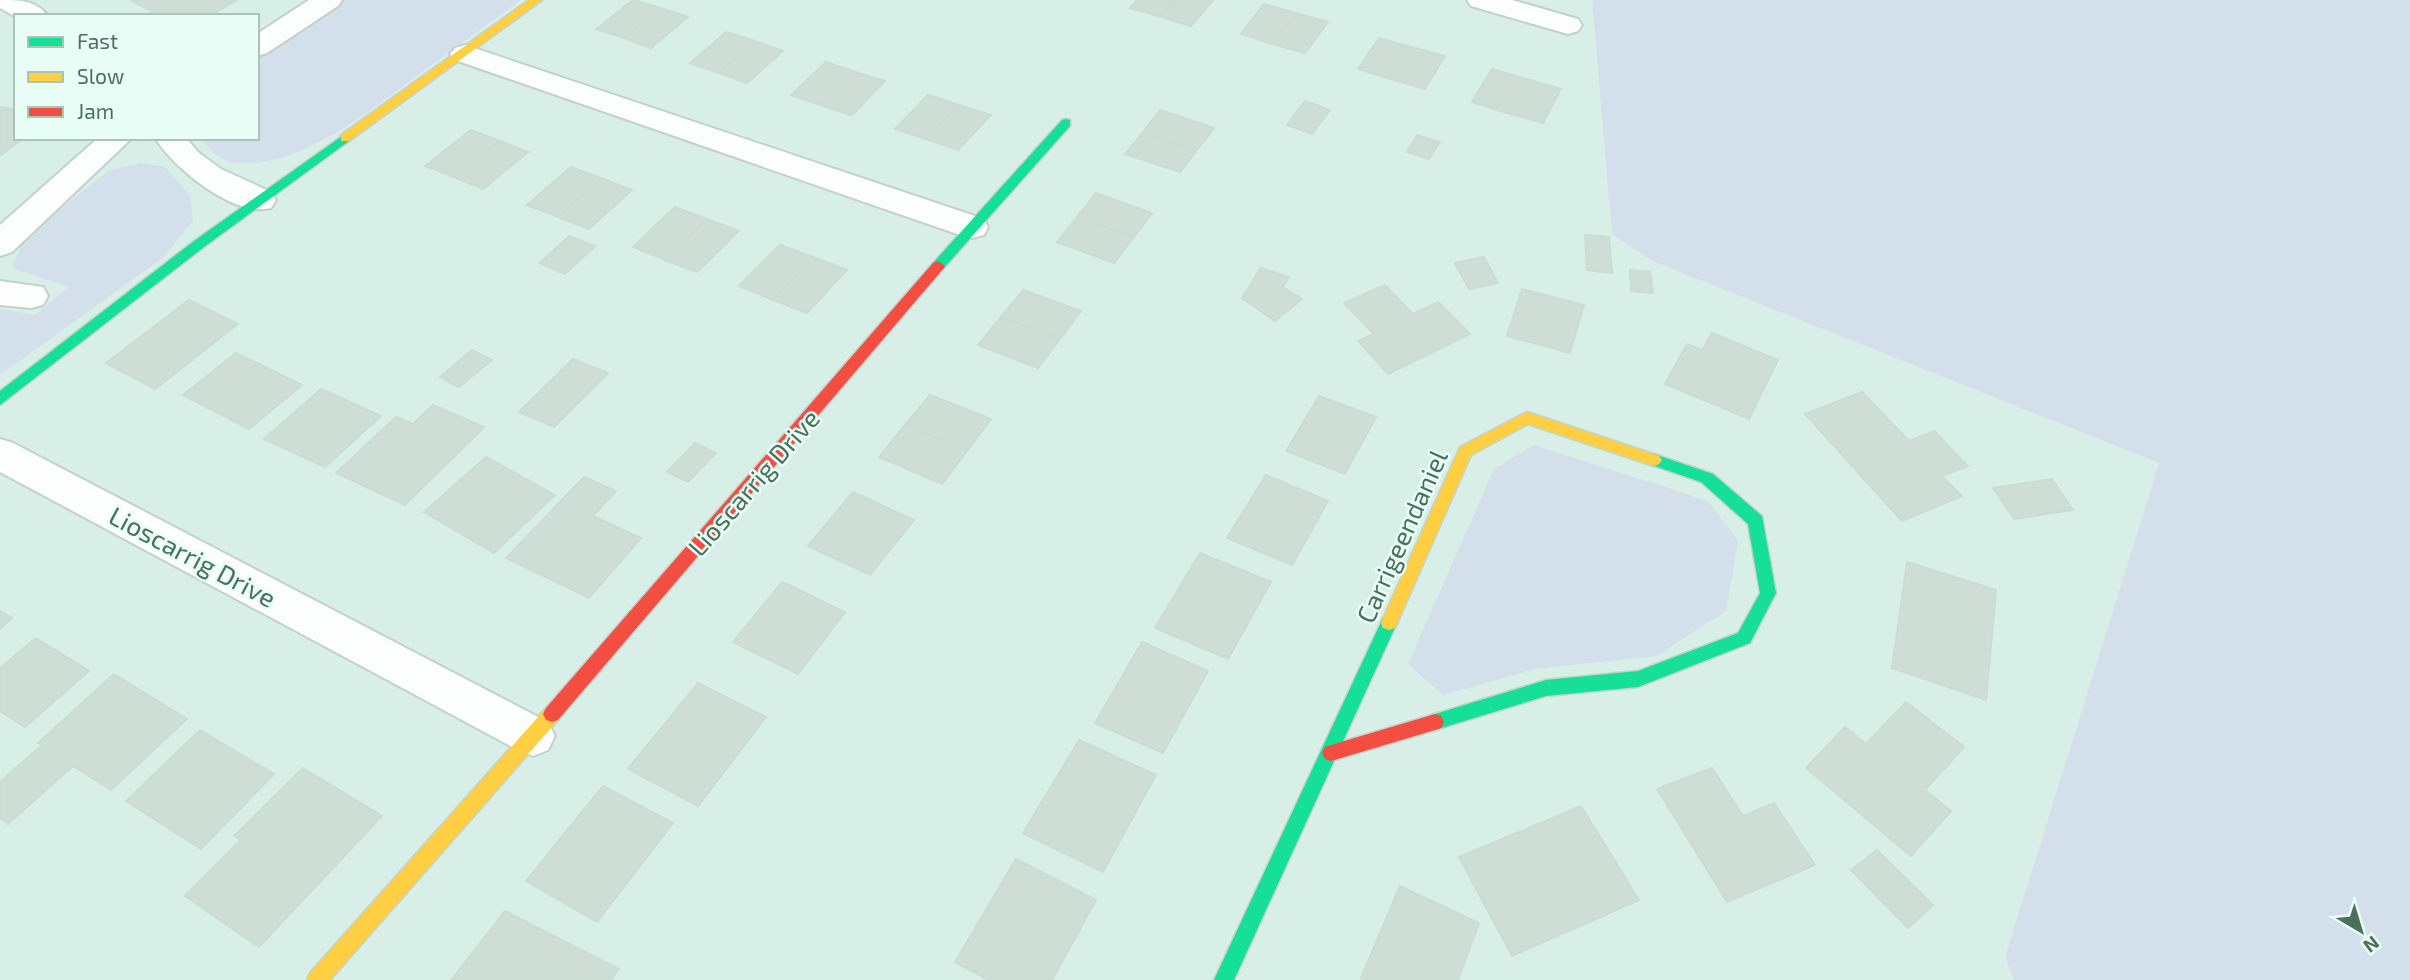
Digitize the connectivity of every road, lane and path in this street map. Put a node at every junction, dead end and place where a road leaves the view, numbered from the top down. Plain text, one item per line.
1 (7, 0) edge
2 (328, 0) edge
3 (536, 0) edge
4 (1481, 0) edge
5 (31, 14) edge
6 (1568, 25) dead end
7 (259, 46) edge
8 (465, 54) junction
9 (1066, 123) dead end
10 (115, 140) edge
11 (171, 140) edge
12 (260, 200) junction
13 (972, 227) junction
14 (0, 244) edge
15 (0, 398) edge
16 (0, 454) edge
17 (533, 736) junction
18 (1331, 753) junction
19 (317, 980) edge
20 (1224, 980) edge

1 - 5 street
2 - 7 street
3 - 8 street
4 - 6 street
8 - 12 street
8 - 13 street
9 - 13 street, Lioscarrig Drive
10 - 14 street
11 - 12 street
12 - 15 street
13 - 17 street, Lioscarrig Drive
16 - 17 street, Lioscarrig Drive
17 - 19 street, Lioscarrig Drive
18 - 18 street, Carrigeendaniel
18 - 20 street, Carrigeendaniel

